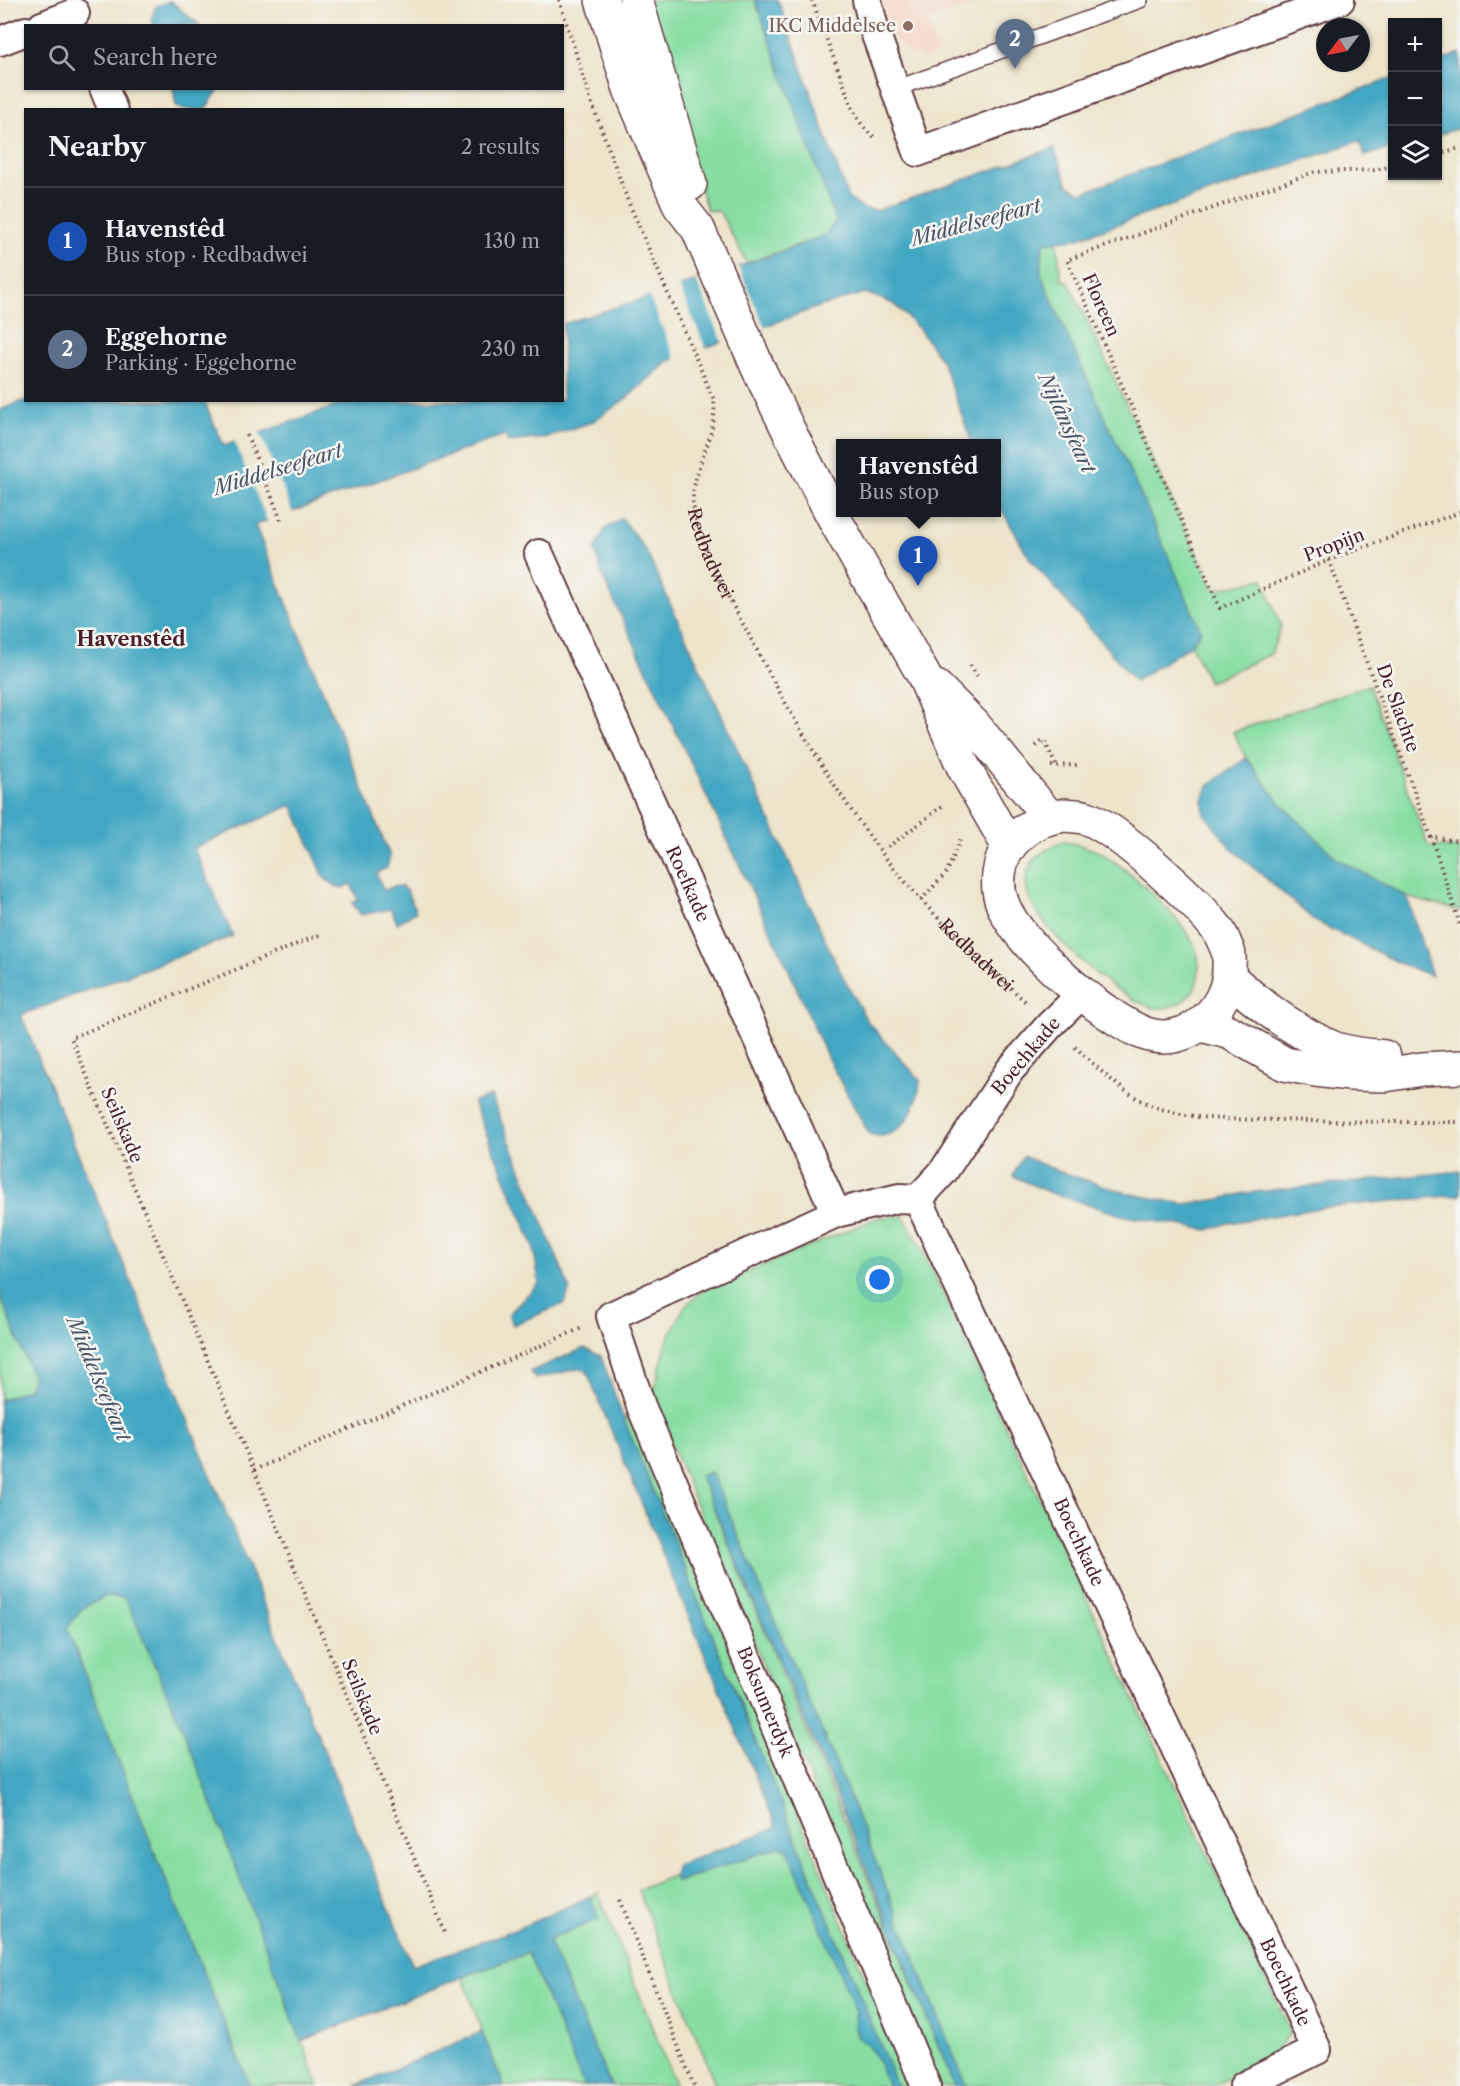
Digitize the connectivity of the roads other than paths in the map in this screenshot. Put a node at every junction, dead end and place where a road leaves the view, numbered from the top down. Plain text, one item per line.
1 (602, 0) edge
2 (636, 0) edge
3 (867, 0) edge
4 (1140, 0) edge
5 (1340, 0) edge
6 (75, 13) edge
7 (47, 24) edge
8 (24, 33) edge
9 (0, 41) edge
10 (895, 89) junction
11 (105, 90) edge
12 (112, 108) edge
13 (698, 230) junction
14 (539, 554) dead end
15 (924, 676) junction
16 (1049, 817) junction
17 (1009, 847) junction
18 (1229, 977) junction
19 (1083, 993) junction
20 (1201, 1025) junction
21 (1460, 1067) edge
22 (1422, 1069) junction
23 (918, 1199) junction
24 (836, 1213) junction
25 (926, 2086) edge
26 (1244, 2086) edge

1 - 13 street
2 - 13 street
3 - 10 street
4 - 10 lane
5 - 10 street
6 - 7 street
8 - 9 street
11 - 12 street
13 - 15 street
14 - 24 street, Roefkade
15 - 16 street
15 - 17 street
16 - 17 street
16 - 18 street
17 - 19 street
18 - 20 street
18 - 22 street
19 - 20 street
19 - 23 street, Boechkade
20 - 22 street
21 - 22 street
23 - 24 street
23 - 26 street, Boechkade
24 - 25 street, Boksumerdyk

